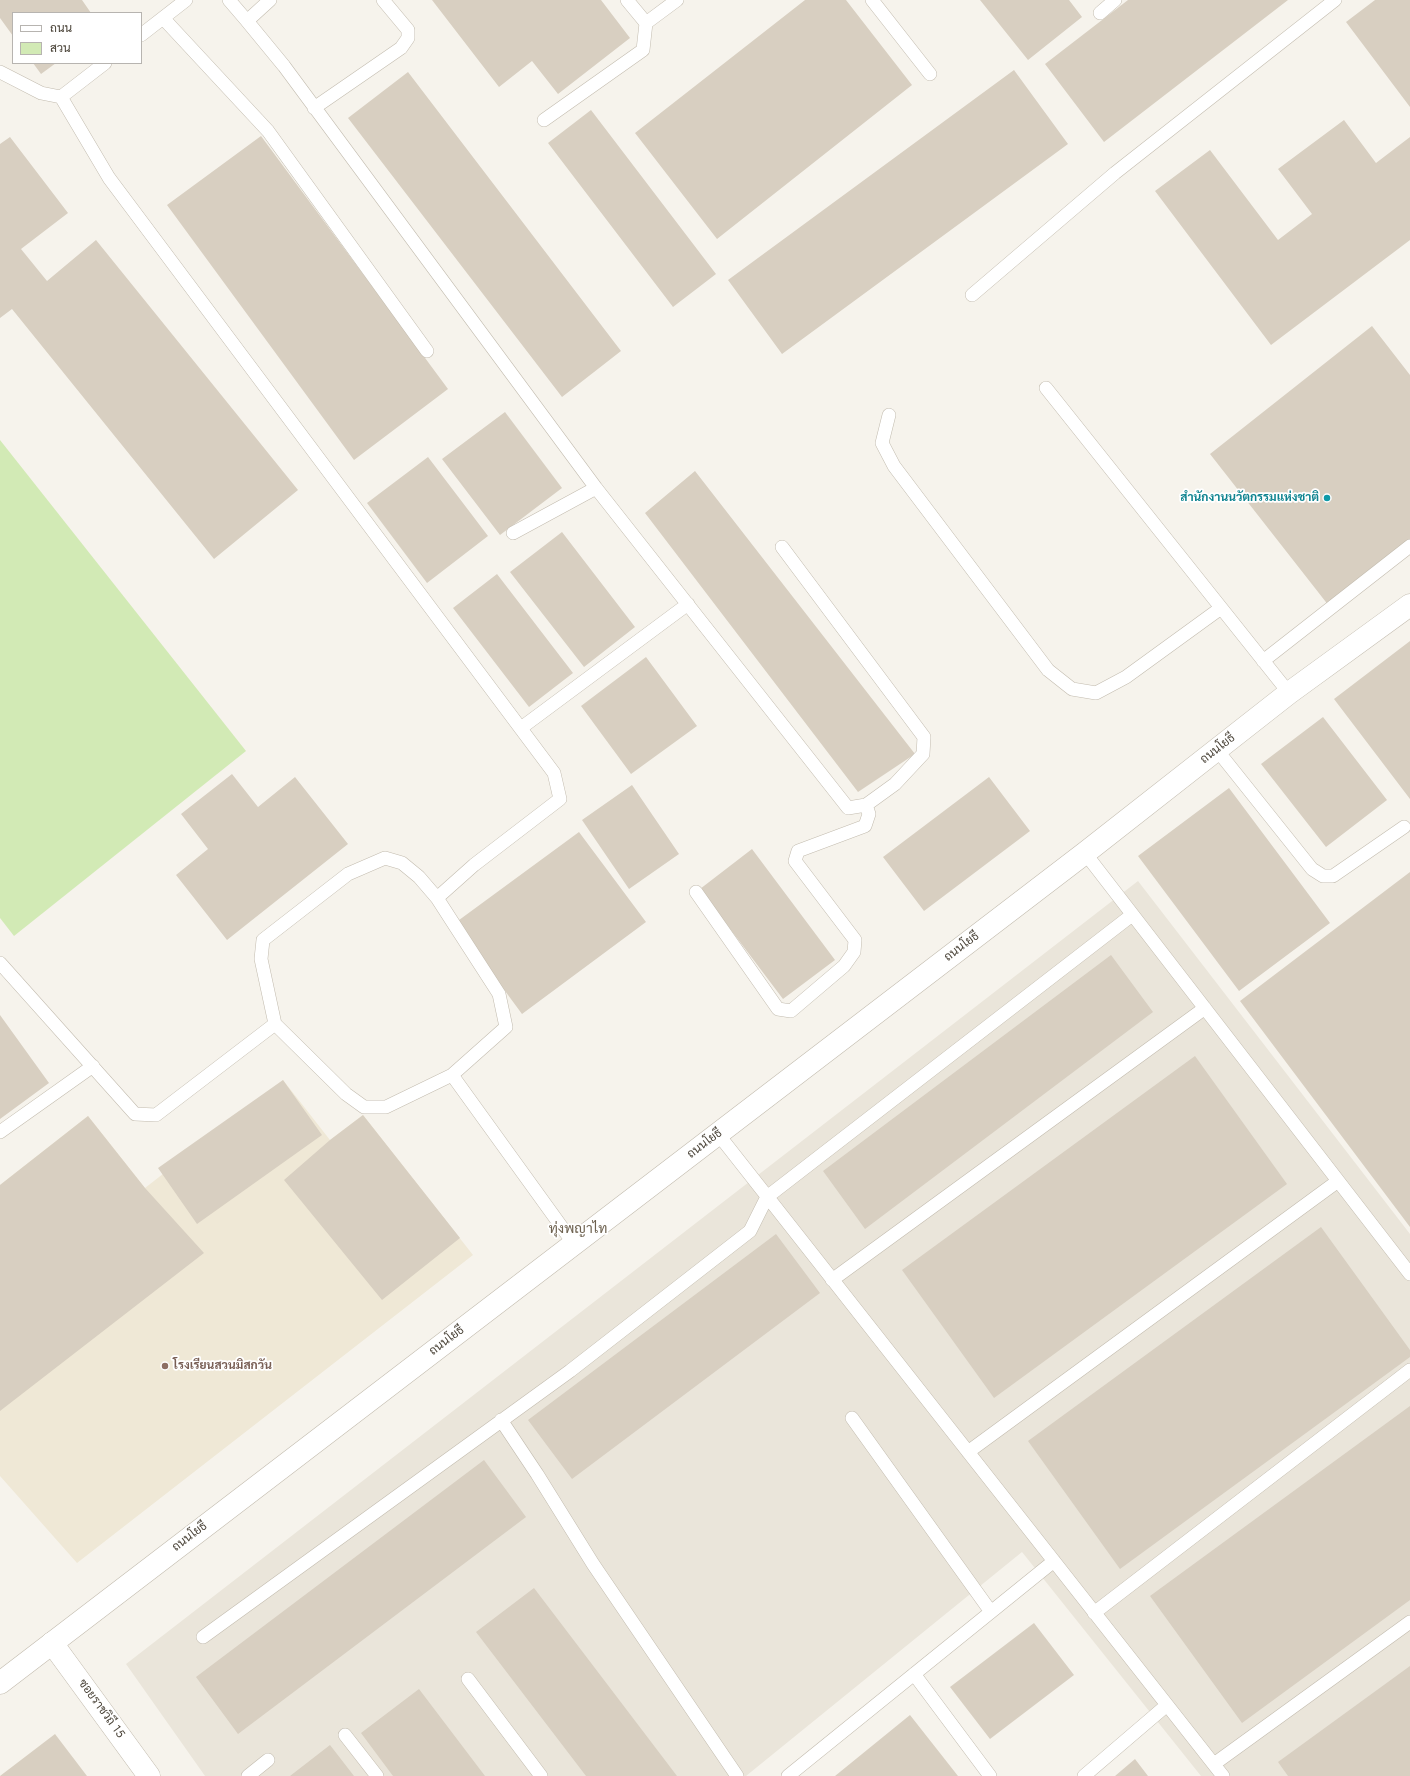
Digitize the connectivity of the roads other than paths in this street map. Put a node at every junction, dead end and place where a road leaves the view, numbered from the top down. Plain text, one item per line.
1 (186, 0) edge
2 (229, 0) edge
3 (270, 0) edge
4 (382, 0) edge
5 (627, 0) edge
6 (677, 0) edge
7 (872, 0) edge
8 (1115, 0) edge
9 (1335, 0) edge
10 (1100, 13) dead end
11 (163, 18) junction
12 (246, 21) junction
13 (646, 23) junction
14 (142, 34) edge
15 (104, 64) edge
16 (0, 72) edge
17 (930, 74) dead end
18 (62, 97) junction
19 (314, 108) junction
20 (544, 120) dead end
21 (972, 295) dead end
22 (427, 351) dead end
23 (1046, 388) dead end
24 (889, 415) dead end
25 (596, 488) junction
26 (513, 533) dead end
27 (1410, 546) edge
28 (782, 547) dead end
29 (688, 604) junction
30 (1410, 605) edge
31 (1221, 608) junction
32 (1263, 661) junction
33 (1289, 693) junction
34 (520, 728) junction
35 (1217, 750) junction
36 (866, 805) junction
37 (1404, 827) dead end
38 (1085, 853) junction
39 (696, 892) dead end
40 (437, 898) junction
41 (1132, 915) junction
42 (0, 963) edge
43 (1205, 1008) junction
44 (275, 1024) junction
45 (93, 1066) junction
46 (452, 1075) junction
47 (0, 1132) edge
48 (718, 1134) junction
49 (1338, 1180) junction
50 (768, 1197) junction
51 (574, 1244) junction
52 (1410, 1274) edge
53 (832, 1280) junction
54 (1410, 1370) edge
55 (852, 1418) dead end
56 (502, 1420) junction
57 (968, 1452) junction
58 (1054, 1561) junction
59 (991, 1612) junction
60 (1094, 1613) junction
61 (1410, 1622) edge
62 (203, 1638) dead end
63 (52, 1643) junction
64 (914, 1674) junction
65 (468, 1679) dead end
66 (0, 1683) edge
67 (1167, 1705) junction
68 (345, 1735) dead end
69 (268, 1760) dead end
70 (1214, 1764) junction
71 (149, 1776) edge
72 (248, 1776) edge
73 (377, 1776) edge
74 (541, 1776) edge
75 (737, 1776) edge
76 (788, 1776) edge
77 (990, 1776) edge
78 (1084, 1776) edge
79 (1223, 1776) edge

1 - 11 lane
2 - 12 lane
3 - 12 lane
4 - 19 lane
5 - 13 lane
6 - 13 lane
7 - 17 lane
8 - 10 lane
9 - 21 lane
11 - 14 lane
11 - 22 lane
12 - 19 lane
13 - 20 lane
15 - 18 lane
16 - 18 lane
18 - 34 lane
19 - 25 lane
23 - 31 lane
24 - 31 lane
25 - 26 lane
25 - 29 lane
27 - 32 lane
28 - 36 lane
29 - 34 lane
29 - 36 lane
30 - 33 street, ถนนโยธี
31 - 32 lane
32 - 33 lane
33 - 35 street, ถนนโยธี
34 - 40 lane
35 - 37 lane
35 - 38 street, ถนนโยธี
36 - 39 lane
38 - 41 lane
38 - 48 street, ถนนโยธี
40 - 44 lane
40 - 46 lane
41 - 43 lane
41 - 50 lane
42 - 45 lane
43 - 49 lane
43 - 53 lane
44 - 45 lane
44 - 46 lane
45 - 47 lane
46 - 51 lane
48 - 50 lane
48 - 51 street, ถนนโยธี
49 - 52 lane
49 - 57 lane
50 - 53 lane
50 - 56 lane
51 - 63 street, ถนนโยธี
53 - 57 lane
54 - 60 lane
55 - 59 lane
56 - 62 lane
56 - 75 lane
57 - 58 lane
58 - 59 lane
58 - 60 lane
59 - 64 lane
60 - 67 lane
61 - 70 lane
63 - 66 street, ถนนโยธี
63 - 71 street, ซอยราชวิถี 15
64 - 76 lane
64 - 77 lane
65 - 74 lane
67 - 70 lane
67 - 78 lane
68 - 73 lane
69 - 72 lane
70 - 79 lane

